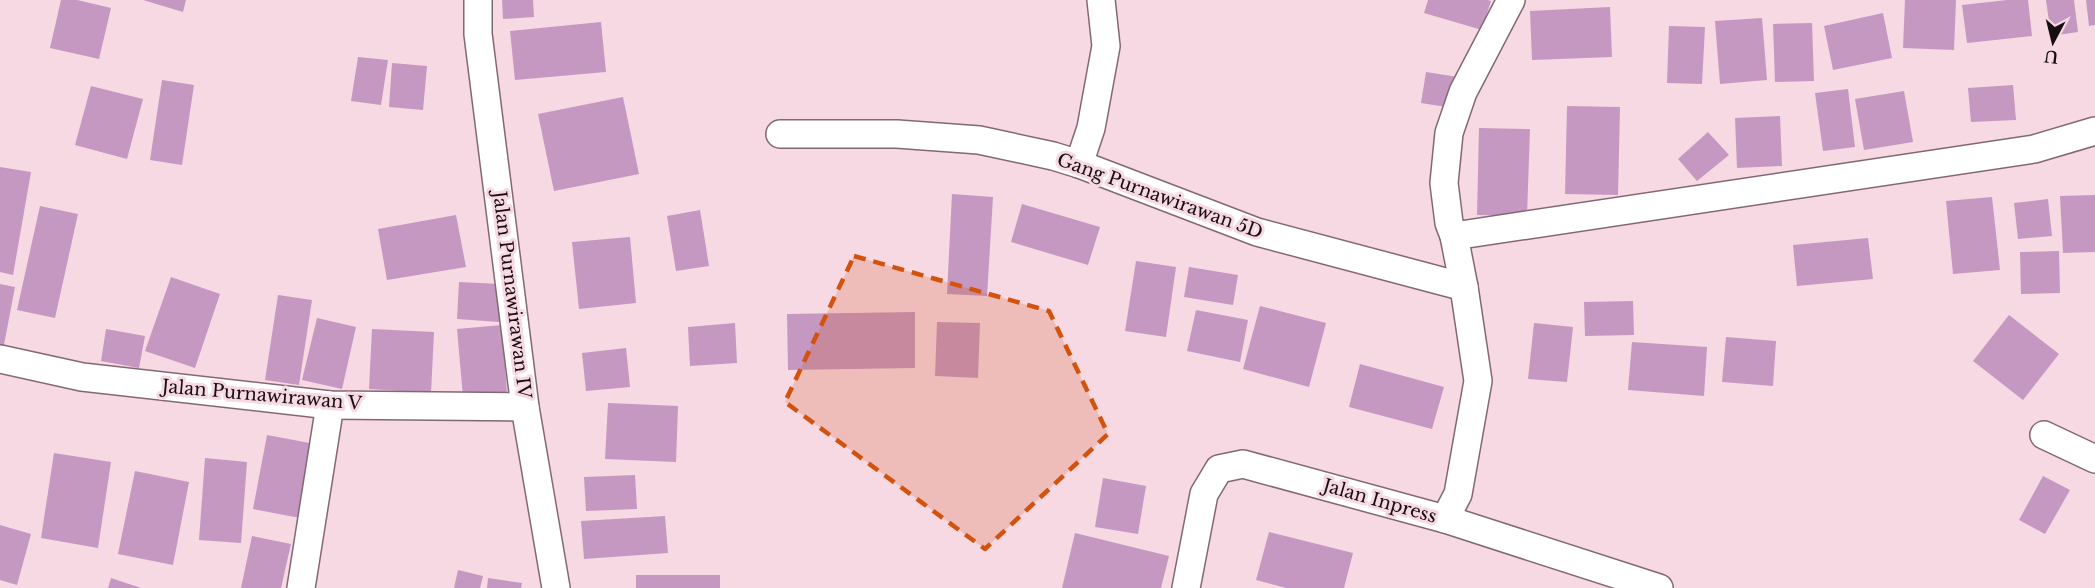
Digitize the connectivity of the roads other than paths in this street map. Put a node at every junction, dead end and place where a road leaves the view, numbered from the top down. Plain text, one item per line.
1 (478, 0) edge
2 (1101, 0) edge
3 (1511, 0) edge
4 (2095, 131) edge
5 (780, 134) dead end
6 (1079, 164) junction
7 (1454, 236) junction
8 (1464, 287) junction
9 (0, 359) edge
10 (330, 405) junction
11 (525, 407) junction
12 (2044, 435) dead end
13 (2095, 459) edge
14 (1445, 519) junction
15 (301, 588) edge
16 (556, 588) edge
17 (1186, 588) edge
18 (1659, 588) edge

1 - 11 street, Jalan Purnawirawan IV
2 - 6 street
3 - 7 street
4 - 7 street
5 - 6 street, Gang Purnawirawan 5D
6 - 8 street, Gang Purnawirawan 5D
7 - 8 street
8 - 14 street
9 - 10 street, Jalan Purnawirawan V
10 - 11 street, Jalan Purnawirawan V
10 - 15 street
11 - 16 street, Jalan Purnawirawan IV
12 - 13 street
14 - 17 street, Jalan Inpress
14 - 18 street, Jalan Inpress

